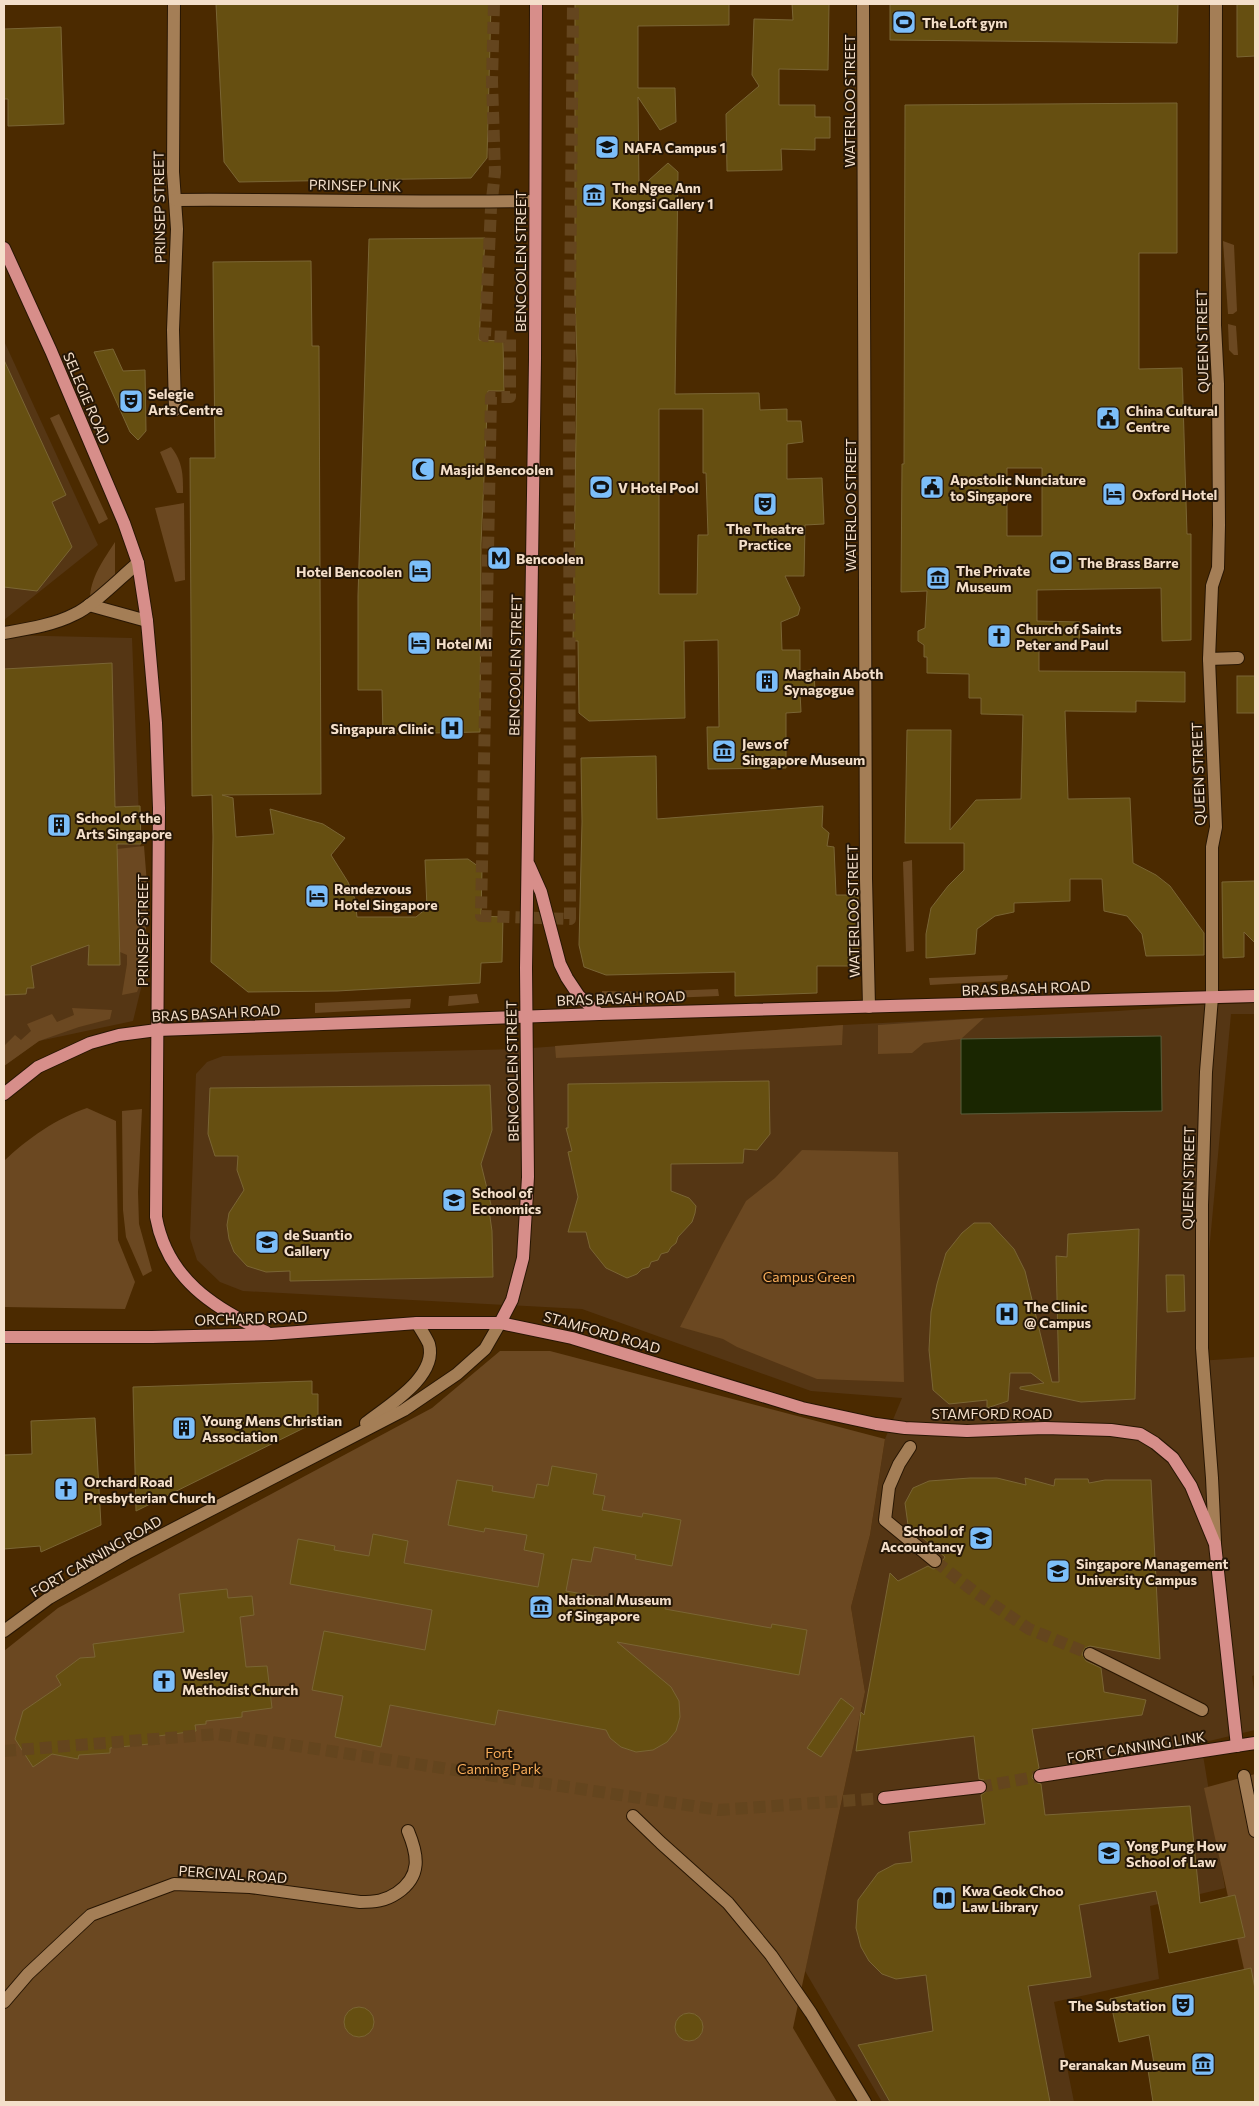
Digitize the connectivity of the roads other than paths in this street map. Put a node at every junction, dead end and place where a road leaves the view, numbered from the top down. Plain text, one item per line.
1 (174, 4) edge
2 (536, 4) edge
3 (863, 4) edge
4 (1216, 4) edge
5 (175, 200) junction
6 (535, 201) junction
7 (4, 248) edge
8 (175, 410) dead end
9 (138, 563) junction
10 (89, 605) junction
11 (147, 621) junction
12 (4, 633) edge
13 (1238, 658) dead end
14 (1209, 659) junction
15 (528, 862) junction
16 (1255, 996) edge
17 (1212, 997) junction
18 (869, 1007) junction
19 (599, 1014) junction
20 (527, 1016) junction
21 (158, 1030) junction
22 (4, 1094) edge
23 (500, 1323) junction
24 (417, 1324) junction
25 (271, 1334) junction
26 (4, 1337) edge
27 (340, 1442) junction
28 (910, 1446) dead end
29 (1215, 1544) junction
30 (934, 1560) tunnel mouth
31 (4, 1631) edge
32 (1090, 1654) tunnel mouth
33 (1202, 1710) dead end
34 (1255, 1743) edge
35 (1237, 1746) junction
36 (1040, 1776) tunnel mouth
37 (1244, 1776) dead end
38 (980, 1787) tunnel mouth
39 (884, 1798) tunnel mouth
40 (633, 1816) dead end
41 (408, 1831) dead end
42 (1255, 1831) edge
43 (4, 2002) edge
44 (865, 2102) edge

1 - 5 street, PRINSEP STREET
2 - 6 main road, BENCOOLEN STREET
3 - 18 street, WATERLOO STREET
4 - 14 street, QUEEN STREET
5 - 6 street, PRINSEP LINK
5 - 8 street, PRINSEP STREET
6 - 15 main road, BENCOOLEN STREET
7 - 9 main road, SELEGIE ROAD
9 - 10 street
9 - 11 main road, PRINSEP STREET
10 - 11 street
10 - 12 street
11 - 21 main road, PRINSEP STREET
13 - 14 street
14 - 17 street, QUEEN STREET
15 - 19 main road
15 - 20 main road, BENCOOLEN STREET
16 - 17 main road, BRAS BASAH ROAD
17 - 18 main road, BRAS BASAH ROAD
17 - 29 street, QUEEN STREET
18 - 19 main road, BRAS BASAH ROAD
19 - 20 main road, BRAS BASAH ROAD
20 - 21 main road, BRAS BASAH ROAD
20 - 23 main road, BENCOOLEN STREET
21 - 22 main road, BRAS BASAH ROAD
21 - 25 main road, PRINSEP STREET
23 - 24 main road, ORCHARD ROAD
23 - 27 street, FORT CANNING ROAD
23 - 29 main road, STAMFORD ROAD
24 - 25 main road, ORCHARD ROAD
24 - 27 street, FORT CANNING ROAD
25 - 26 main road, ORCHARD ROAD
27 - 31 street, FORT CANNING ROAD
28 - 30 street
29 - 35 main road, STAMFORD ROAD
32 - 33 street
34 - 35 main road
35 - 36 main road, FORT CANNING LINK
37 - 42 street
38 - 39 main road
40 - 44 street
41 - 43 street, PERCIVAL ROAD

